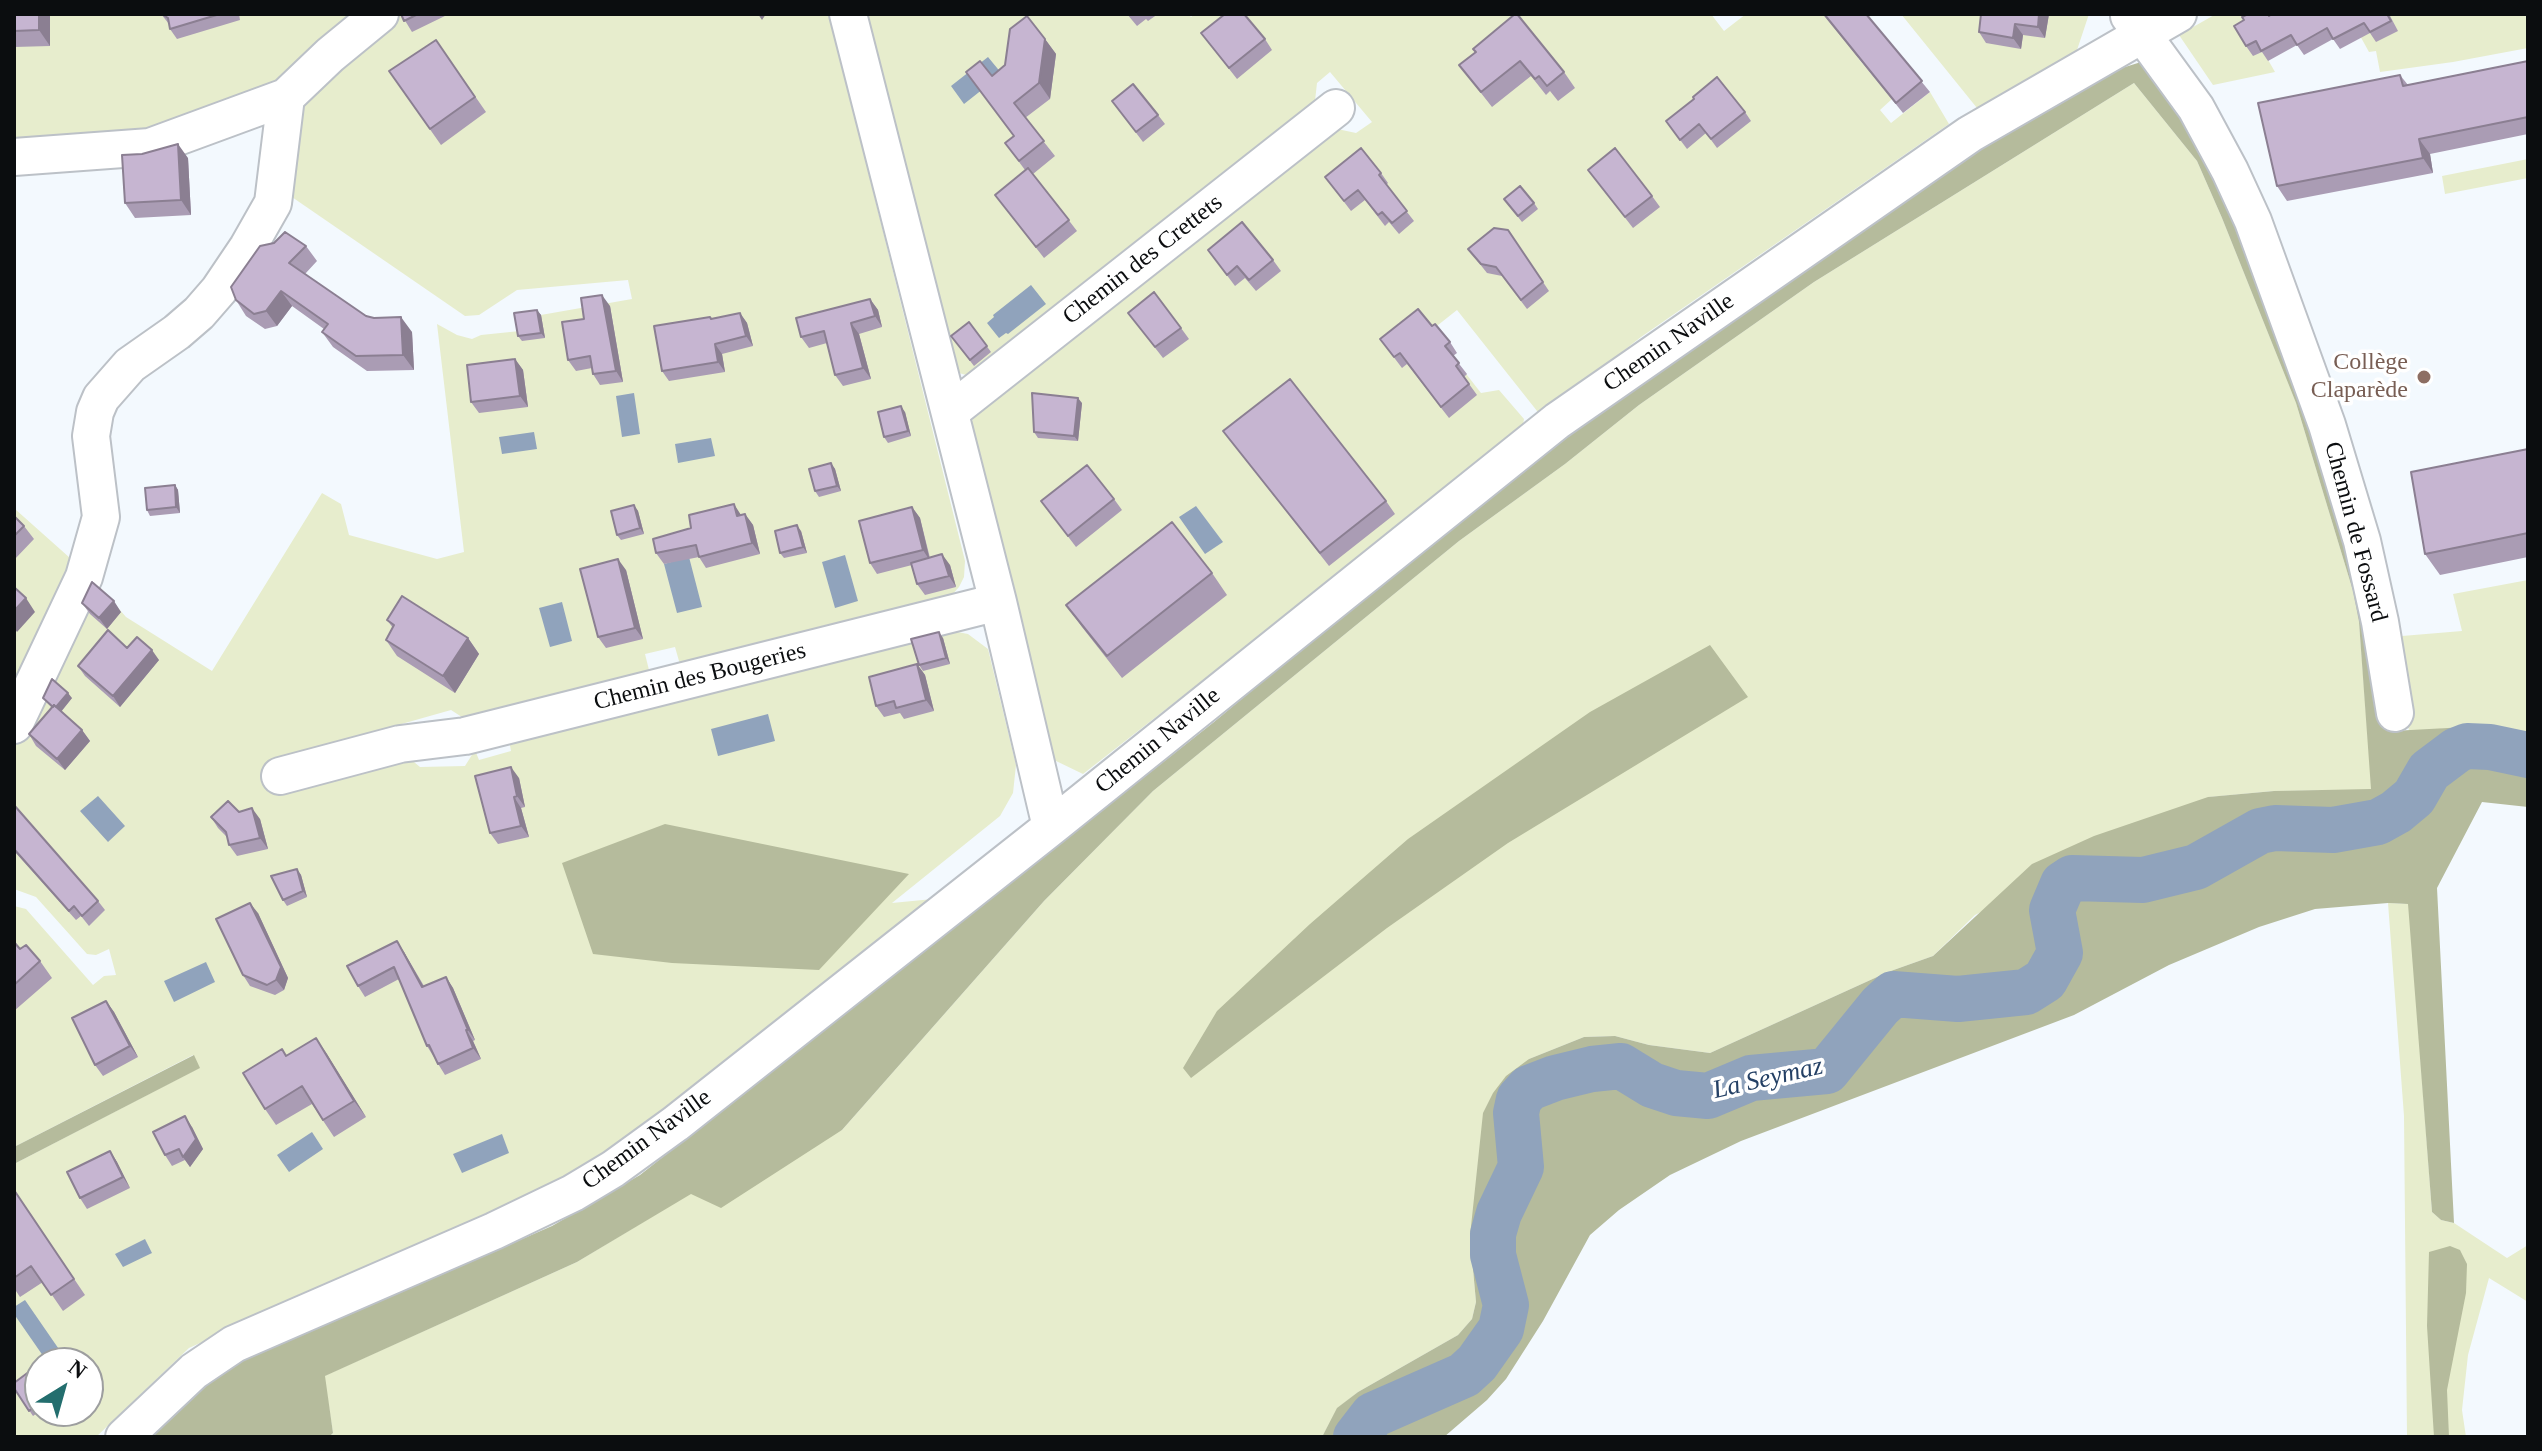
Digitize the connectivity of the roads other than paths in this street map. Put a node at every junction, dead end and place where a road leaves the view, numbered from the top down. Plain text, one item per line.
1 (380, 14) edge
2 (848, 14) edge
3 (2178, 14) edge
4 (2135, 24) edge
5 (286, 97) junction
6 (1336, 108) dead end
7 (14, 157) edge
8 (950, 412) junction
9 (998, 602) junction
10 (2395, 713) dead end
11 (14, 725) edge
12 (280, 776) dead end
13 (1051, 827) junction
14 (124, 1437) edge

1 - 5 street
2 - 8 street
3 - 4 street, Chemin Naville
4 - 10 street, Chemin de Fossard
4 - 13 street, Chemin Naville
5 - 7 street
5 - 11 street
6 - 8 street, Chemin des Crettets
8 - 9 street
9 - 12 street, Chemin des Bougeries
9 - 13 street
13 - 14 street, Chemin Naville

